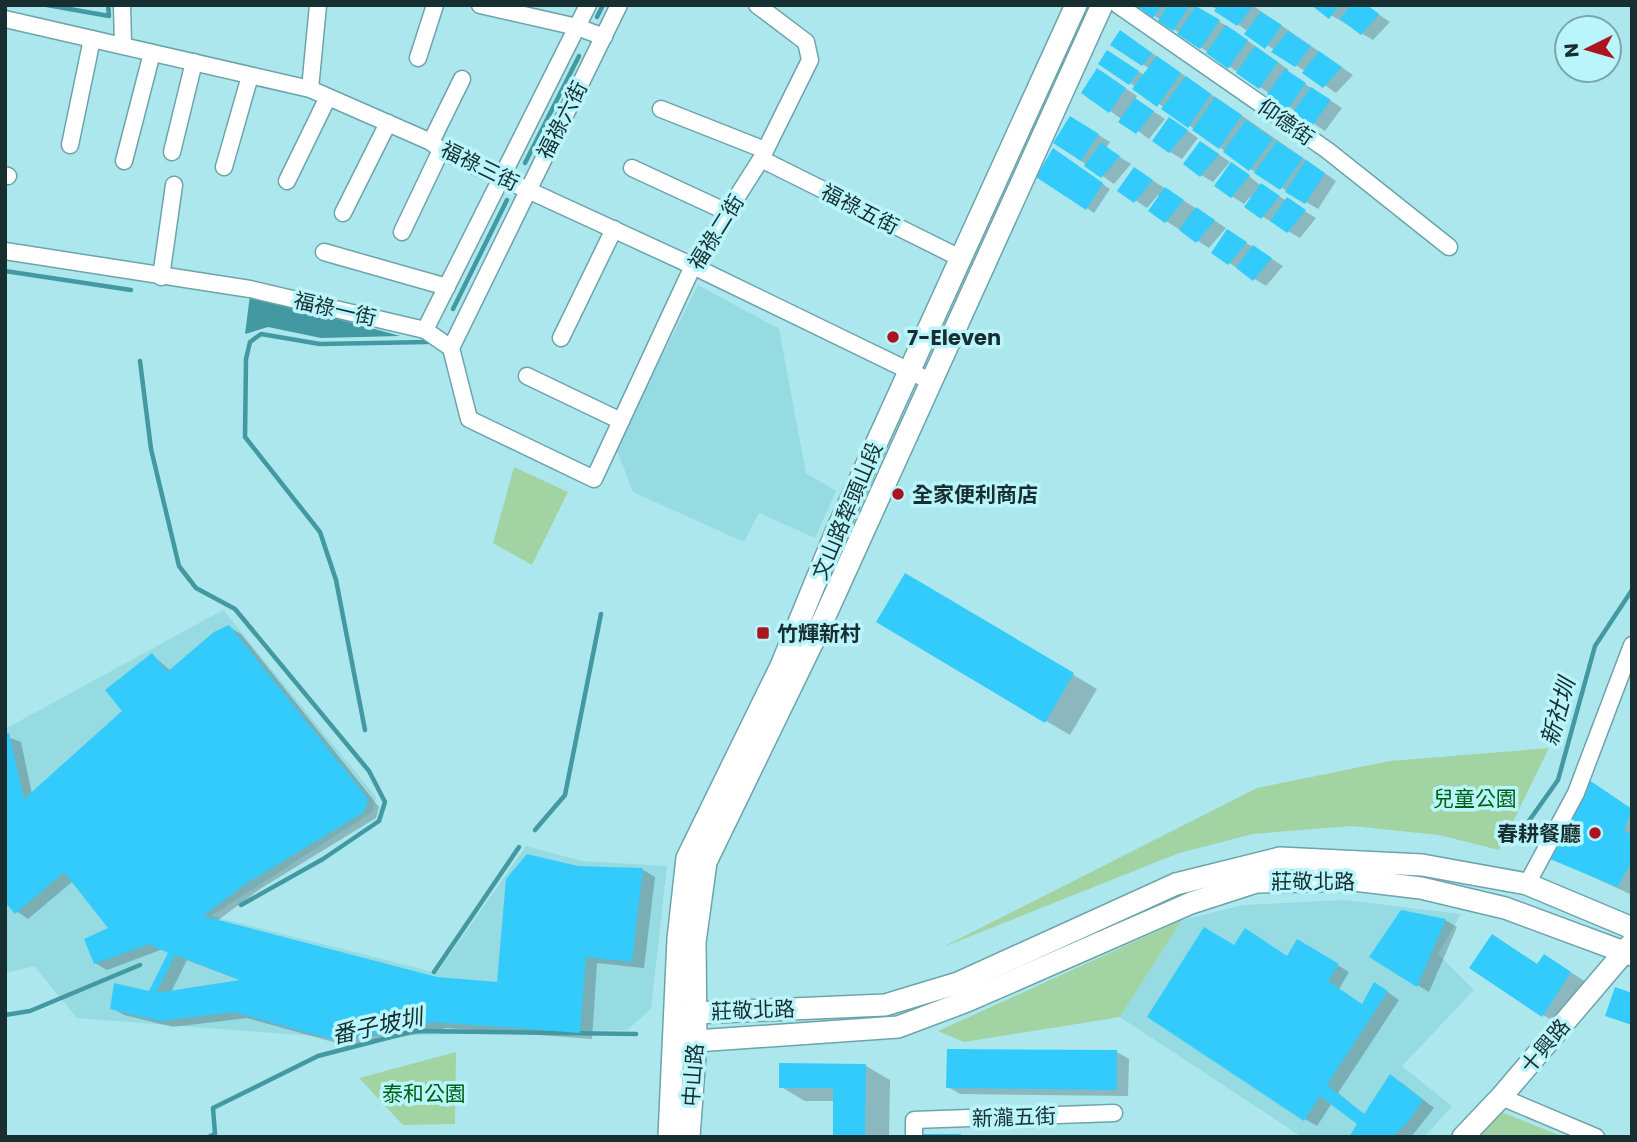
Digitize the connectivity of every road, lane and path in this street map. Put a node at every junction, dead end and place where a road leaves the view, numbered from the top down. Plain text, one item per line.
1 (122, 5) edge
2 (318, 5) edge
3 (435, 5) edge
4 (480, 5) edge
5 (588, 5) edge
6 (619, 5) edge
7 (757, 5) edge
8 (1076, 5) edge
9 (1102, 5) edge
10 (1118, 5) edge
11 (5, 19) edge
12 (577, 27) junction
13 (604, 37) junction
14 (92, 39) junction
15 (123, 44) junction
16 (152, 53) junction
17 (418, 58) dead end
18 (194, 62) junction
19 (250, 76) junction
20 (462, 79) dead end
21 (310, 89) junction
22 (327, 97) junction
23 (661, 109) dead end
24 (388, 123) junction
25 (70, 145) dead end
26 (436, 146) junction
27 (172, 152) dead end
28 (763, 155) junction
29 (124, 161) dead end
30 (224, 167) dead end
31 (632, 168) dead end
32 (503, 177) junction
33 (288, 181) dead end
34 (174, 185) dead end
35 (528, 189) junction
36 (727, 212) junction
37 (343, 213) dead end
38 (614, 229) junction
39 (402, 232) dead end
40 (1449, 247) dead end
41 (5, 251) edge
42 (324, 252) dead end
43 (960, 258) junction
44 (693, 266) junction
45 (161, 277) junction
46 (447, 287) junction
47 (425, 330) junction
48 (561, 338) dead end
49 (451, 348) junction
50 (908, 371) junction
51 (527, 376) dead end
52 (930, 381) junction
53 (621, 421) junction
54 (1632, 645) edge
55 (1527, 884) junction
56 (1632, 928) edge
57 (1629, 951) edge
58 (694, 1013) junction
59 (674, 1030) junction
60 (696, 1041) junction
61 (1501, 1097) junction
62 (1114, 1113) dead end
63 (669, 1137) edge
64 (689, 1137) edge
65 (914, 1137) edge
66 (1463, 1137) edge
67 (1596, 1137) edge

1 - 15 street
2 - 21 street
3 - 17 street
4 - 12 street
5 - 12 street, 福祿六街
6 - 13 street, 福祿六街
7 - 28 street, 福祿二街
8 - 43 main road, 文山路犂頭山段
9 - 52 main road, 文山路犂頭山段
10 - 40 street, 仰德街
11 - 14 street, 福祿三街
12 - 13 street
12 - 32 street, 福祿六街
13 - 35 street, 福祿六街
14 - 15 street, 福祿三街
14 - 25 street
15 - 16 street, 福祿三街
16 - 18 street, 福祿三街
16 - 29 street
18 - 19 street, 福祿三街
18 - 27 street
19 - 21 street, 福祿三街
19 - 30 street
20 - 26 street
21 - 22 street, 福祿三街
22 - 24 street, 福祿三街
22 - 33 street
23 - 28 street, 福祿五街
24 - 26 street, 福祿三街
24 - 37 street
26 - 32 street, 福祿三街
26 - 39 street
28 - 36 street, 福祿二街
28 - 43 street, 福祿五街
31 - 36 street
32 - 35 street, 福祿三街
32 - 46 street, 福祿六街
34 - 45 street
35 - 38 street, 福祿三街
35 - 49 street, 福祿六街
36 - 44 street, 福祿二街
38 - 44 street, 福祿三街
38 - 48 street
41 - 45 street, 福祿一街
42 - 46 street
43 - 50 main road, 文山路犂頭山段
44 - 50 street, 福祿三街
44 - 53 street, 福祿二街
45 - 47 street, 福祿一街
46 - 47 street, 福祿六街
47 - 49 street, 福祿一街
49 - 53 street, 福祿二街
50 - 52 street, 福祿三街
50 - 59 main road, 文山路犂頭山段
51 - 53 street
52 - 58 main road, 文山路犂頭山段
54 - 55 street
55 - 56 main road, 莊敬北路
55 - 58 main road, 莊敬北路
57 - 60 main road, 莊敬北路
57 - 61 main road, 十興路
58 - 59 main road, 莊敬北路
58 - 60 main road, 中山路
59 - 60 main road, 莊敬北路
59 - 63 main road, 中山路
60 - 64 main road, 中山路
61 - 66 main road, 十興路
61 - 67 street
62 - 65 street, 新瀧五街

